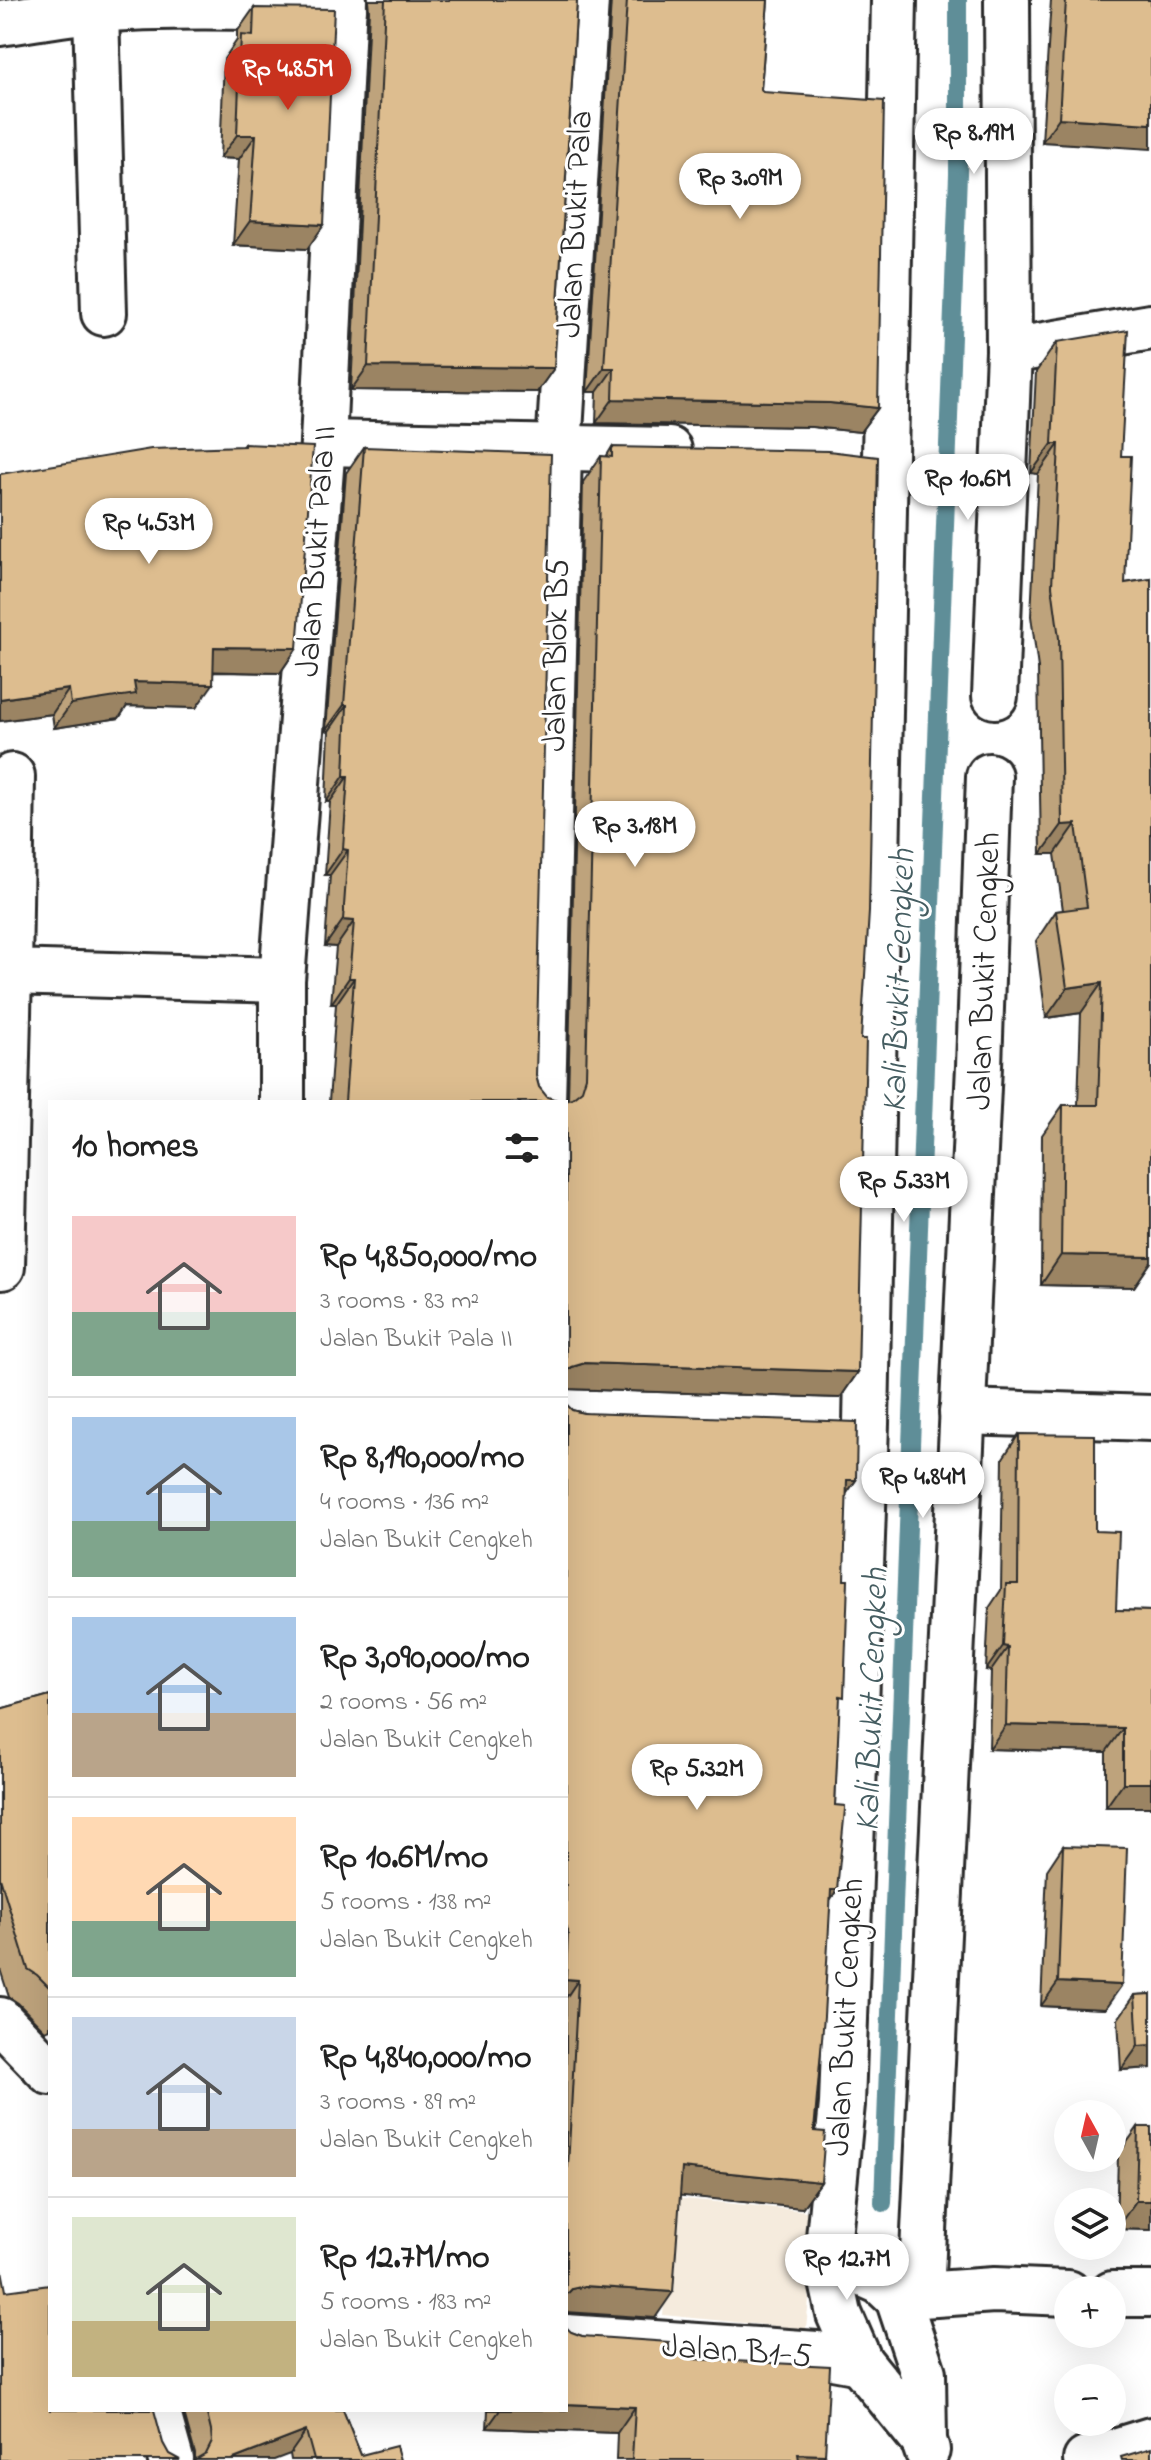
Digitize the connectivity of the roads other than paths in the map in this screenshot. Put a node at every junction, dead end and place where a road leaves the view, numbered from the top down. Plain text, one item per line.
1 (586, 0) edge
2 (894, 0) edge
3 (1007, 0) edge
4 (344, 4) edge
5 (96, 10) junction
6 (0, 23) edge
7 (104, 313) dead end
8 (1151, 327) edge
9 (1009, 351) junction
10 (323, 443) junction
11 (559, 449) junction
12 (701, 450) edge
13 (840, 455) edge
14 (883, 460) junction
15 (995, 696) dead end
16 (12, 776) dead end
17 (989, 776) dead end
18 (9, 972) junction
19 (282, 980) junction
20 (282, 1100) edge
21 (543, 1100) edge
22 (2, 1267) dead end
23 (962, 1412) junction
24 (1151, 1418) edge
25 (819, 1423) edge
26 (866, 1424) junction
27 (0, 2020) edge
28 (48, 2070) edge
29 (827, 2258) junction
30 (1054, 2292) edge
31 (1126, 2294) edge
32 (1151, 2294) edge
33 (909, 2297) junction
34 (568, 2337) edge
35 (860, 2362) junction
36 (158, 2412) edge
37 (1151, 2440) edge
38 (927, 2450) edge
39 (171, 2460) edge
40 (1086, 2460) edge

1 - 11 street, Jalan Bukit Pala
2 - 14 street, Jalan Bukit Cengkeh
3 - 9 street
4 - 5 street
4 - 10 street, Jalan Bukit Pala II
5 - 6 street
5 - 7 street
8 - 9 street
9 - 15 street
10 - 11 street
10 - 19 street, Jalan Bukit Pala II
11 - 12 street
11 - 21 street, Jalan Blok B5
13 - 14 street
14 - 26 street, Jalan Bukit Cengkeh
16 - 18 street
17 - 23 street, Jalan Bukit Cengkeh
18 - 19 street
18 - 22 street
19 - 20 street, Jalan Bukit Pala II
23 - 24 street
23 - 33 street, Jalan Bukit Cengkeh
25 - 26 street
26 - 29 street, Jalan Bukit Cengkeh
27 - 28 street
29 - 33 street
29 - 35 street, Jalan Bukit Cengkeh
30 - 33 street
31 - 32 street
33 - 38 street, Jalan Bukit Cengkeh
34 - 35 street, Jalan B1-5
35 - 38 street, Jalan Bukit Cengkeh
36 - 39 street
37 - 40 street

